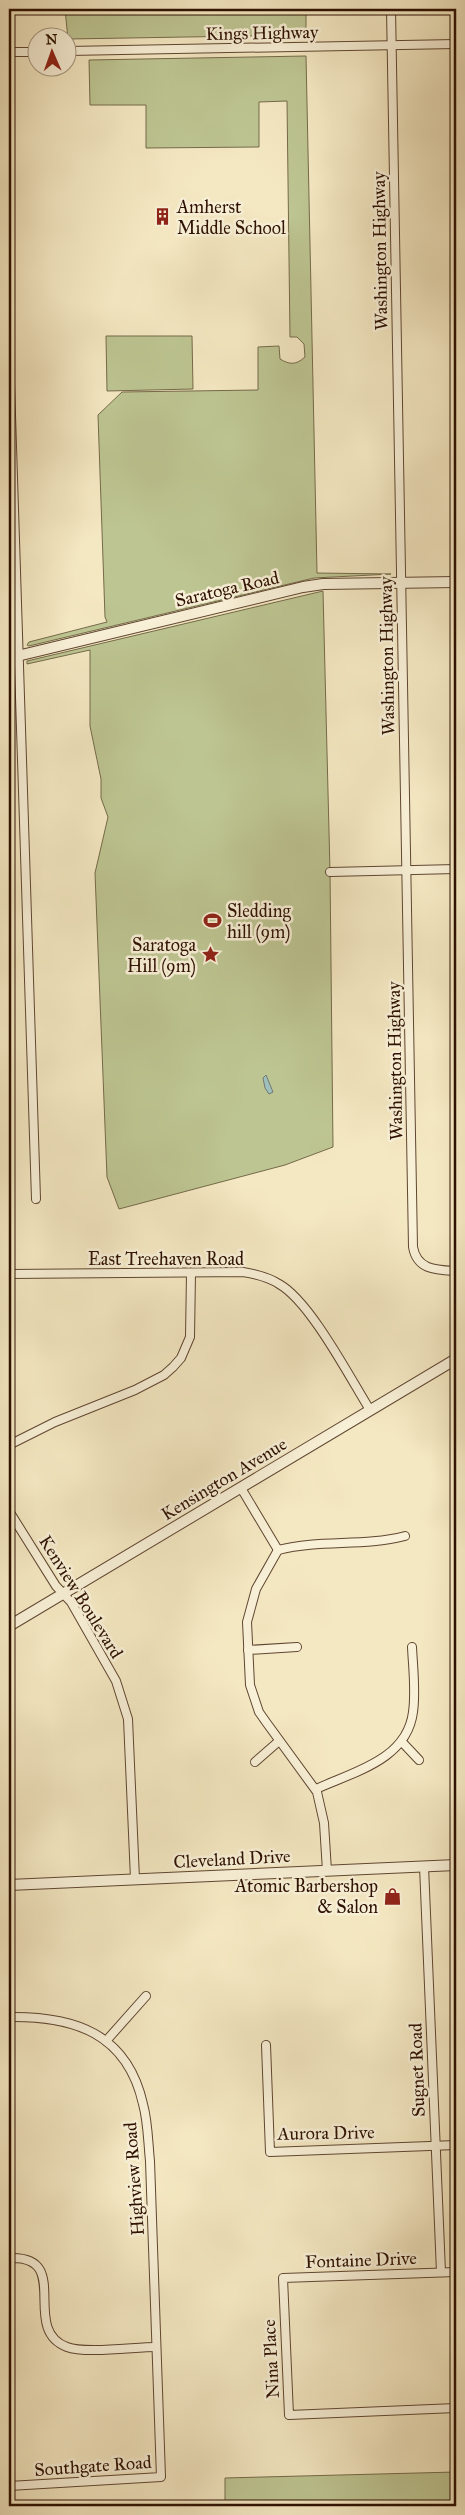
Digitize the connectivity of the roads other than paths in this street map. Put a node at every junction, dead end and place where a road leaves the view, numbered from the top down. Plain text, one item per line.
1 (391, 9) edge
2 (456, 44) edge
3 (392, 46) junction
4 (78, 51) edge
5 (9, 52) edge
6 (28, 52) edge
7 (9, 352) edge
8 (456, 582) edge
9 (402, 583) junction
10 (14, 657) edge
11 (456, 869) edge
12 (406, 870) junction
13 (330, 872) dead end
14 (36, 1199) dead end
15 (456, 1271) edge
16 (191, 1272) junction
17 (11, 1274) edge
18 (456, 1359) edge
19 (370, 1410) junction
20 (9, 1445) edge
21 (241, 1488) junction
22 (9, 1511) edge
23 (405, 1536) dead end
24 (278, 1550) junction
25 (63, 1594) junction
26 (9, 1626) edge
27 (412, 1646) dead end
28 (297, 1647) dead end
29 (248, 1650) junction
30 (279, 1741) junction
31 (402, 1742) junction
32 (419, 1760) dead end
33 (256, 1762) dead end
34 (316, 1789) junction
35 (456, 1865) edge
36 (424, 1866) junction
37 (327, 1871) junction
38 (135, 1879) junction
39 (9, 1884) edge
40 (146, 1996) dead end
41 (9, 2016) edge
42 (106, 2041) junction
43 (266, 2045) dead end
44 (456, 2145) edge
45 (436, 2146) junction
46 (9, 2258) edge
47 (441, 2272) junction
48 (456, 2272) edge
49 (283, 2294) joint
50 (156, 2347) junction
51 (456, 2408) edge
52 (159, 2429) joint
53 (9, 2486) edge

1 - 3 street, Washington Highway
2 - 3 street, Kings Highway
3 - 4 street, Kings Highway
3 - 9 street, Washington Highway
5 - 6 street
7 - 10 street
8 - 9 street, Saratoga Road
9 - 10 street, Saratoga Road
9 - 12 street, Washington Highway
10 - 14 street
11 - 12 street
12 - 13 street
12 - 15 street, Washington Highway
16 - 17 street, East Treehaven Road
16 - 19 street, East Treehaven Road
16 - 20 street
18 - 19 street, Kensington Avenue
19 - 21 street, Kensington Avenue
21 - 24 street
21 - 25 street, Kensington Avenue
22 - 25 street, Kenview Boulevard
23 - 24 street
24 - 29 street
25 - 26 street, Kensington Avenue
25 - 38 street, Kenview Boulevard
27 - 31 street
28 - 29 street
29 - 30 street
30 - 33 street
30 - 34 street
31 - 32 street
31 - 34 street
34 - 37 street
35 - 36 street, Cleveland Drive
36 - 37 street, Cleveland Drive
36 - 45 street, Sugnet Road
37 - 38 street, Cleveland Drive
38 - 39 street, Cleveland Drive
40 - 42 street
41 - 42 street, Highview Road
42 - 50 street, Highview Road
43 - 45 street, Aurora Drive
44 - 45 street, Aurora Drive
45 - 47 street, Sugnet Road
46 - 50 street
47 - 48 street, Fontaine Drive
47 - 49 street, Fontaine Drive
49 - 51 street, Nina Place
50 - 52 street, Highview Road
52 - 53 street, Southgate Road

